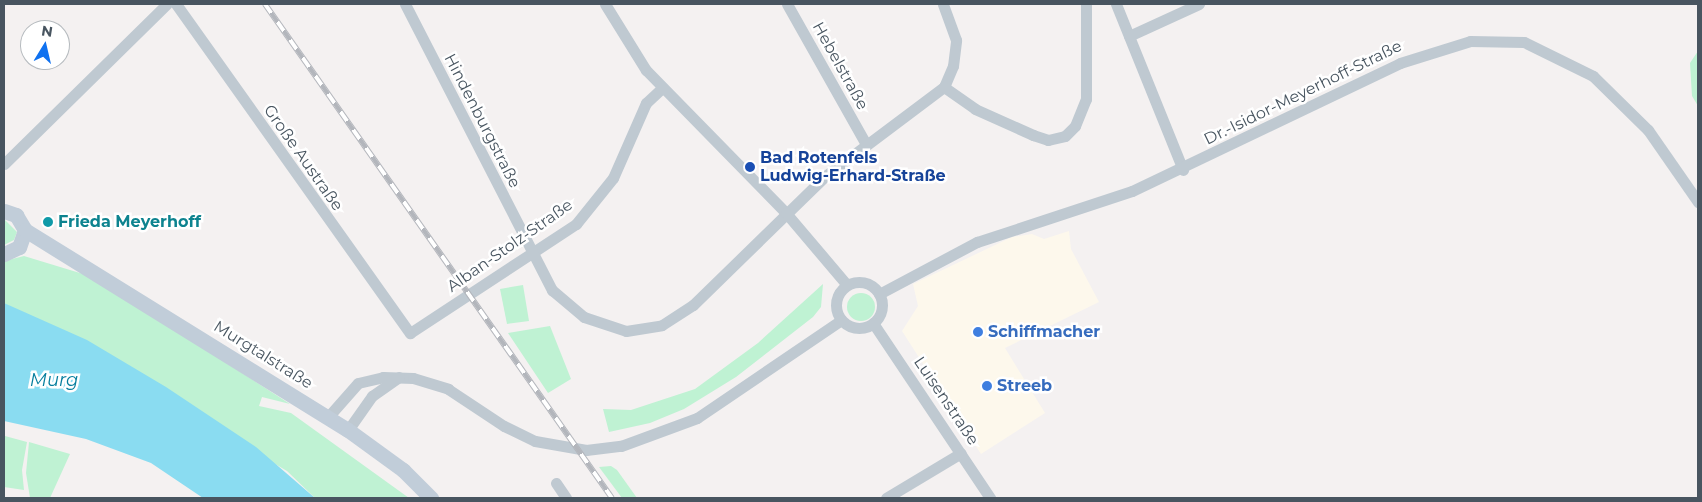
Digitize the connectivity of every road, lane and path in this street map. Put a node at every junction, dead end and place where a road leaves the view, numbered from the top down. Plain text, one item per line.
1 (166, 4) edge
2 (176, 4) edge
3 (405, 4) edge
4 (605, 4) edge
5 (787, 4) edge
6 (943, 4) edge
7 (1086, 4) edge
8 (1116, 4) edge
9 (1199, 4) edge
10 (1129, 36) junction
11 (944, 87) junction
12 (662, 88) junction
13 (866, 144) junction
14 (4, 164) edge
15 (1183, 170) junction
16 (1698, 202) edge
17 (4, 211) edge
18 (786, 213) junction
19 (25, 230) junction
20 (19, 248) junction
21 (532, 253) junction
22 (4, 254) edge
23 (64, 258) junction
24 (847, 285) junction
25 (879, 294) junction
26 (841, 320) junction
27 (873, 323) junction
28 (404, 330) joint
29 (399, 377) junction
30 (328, 417) junction
31 (348, 430) junction
32 (961, 453) junction
33 (556, 483) dead end
34 (431, 498) edge
35 (566, 498) edge
36 (886, 498) edge
37 (990, 498) edge

1 - 14 street
2 - 28 street, Große Austraße
3 - 21 street, Hindenburgstraße
4 - 12 street
5 - 13 street, Hebelstraße
6 - 11 street
7 - 11 street
8 - 10 street
9 - 10 street
10 - 15 street
11 - 13 street, Hindenburgstraße
12 - 18 street
12 - 21 street, Alban-Stolz-Straße
13 - 18 street, Hindenburgstraße
15 - 16 street, Dr.-Isidor-Meyerhoff-Straße
15 - 25 street, Dr.-Isidor-Meyerhoff-Straße
17 - 19 street, Murgtalstraße
18 - 21 street, Hindenburgstraße
18 - 24 street
19 - 20 street
19 - 23 street, Murgtalstraße
20 - 22 street
20 - 23 street, Murgtalstraße
21 - 28 street, Alban-Stolz-Straße
23 - 30 street, Murgtalstraße
24 - 25 street
24 - 26 street
25 - 27 street
26 - 27 street
26 - 29 street
27 - 32 street, Luisenstraße
29 - 30 street
29 - 31 street
30 - 31 street, Murgtalstraße
31 - 34 street, Murgtalstraße
32 - 36 street
32 - 37 street, Luisenstraße
33 - 35 street

